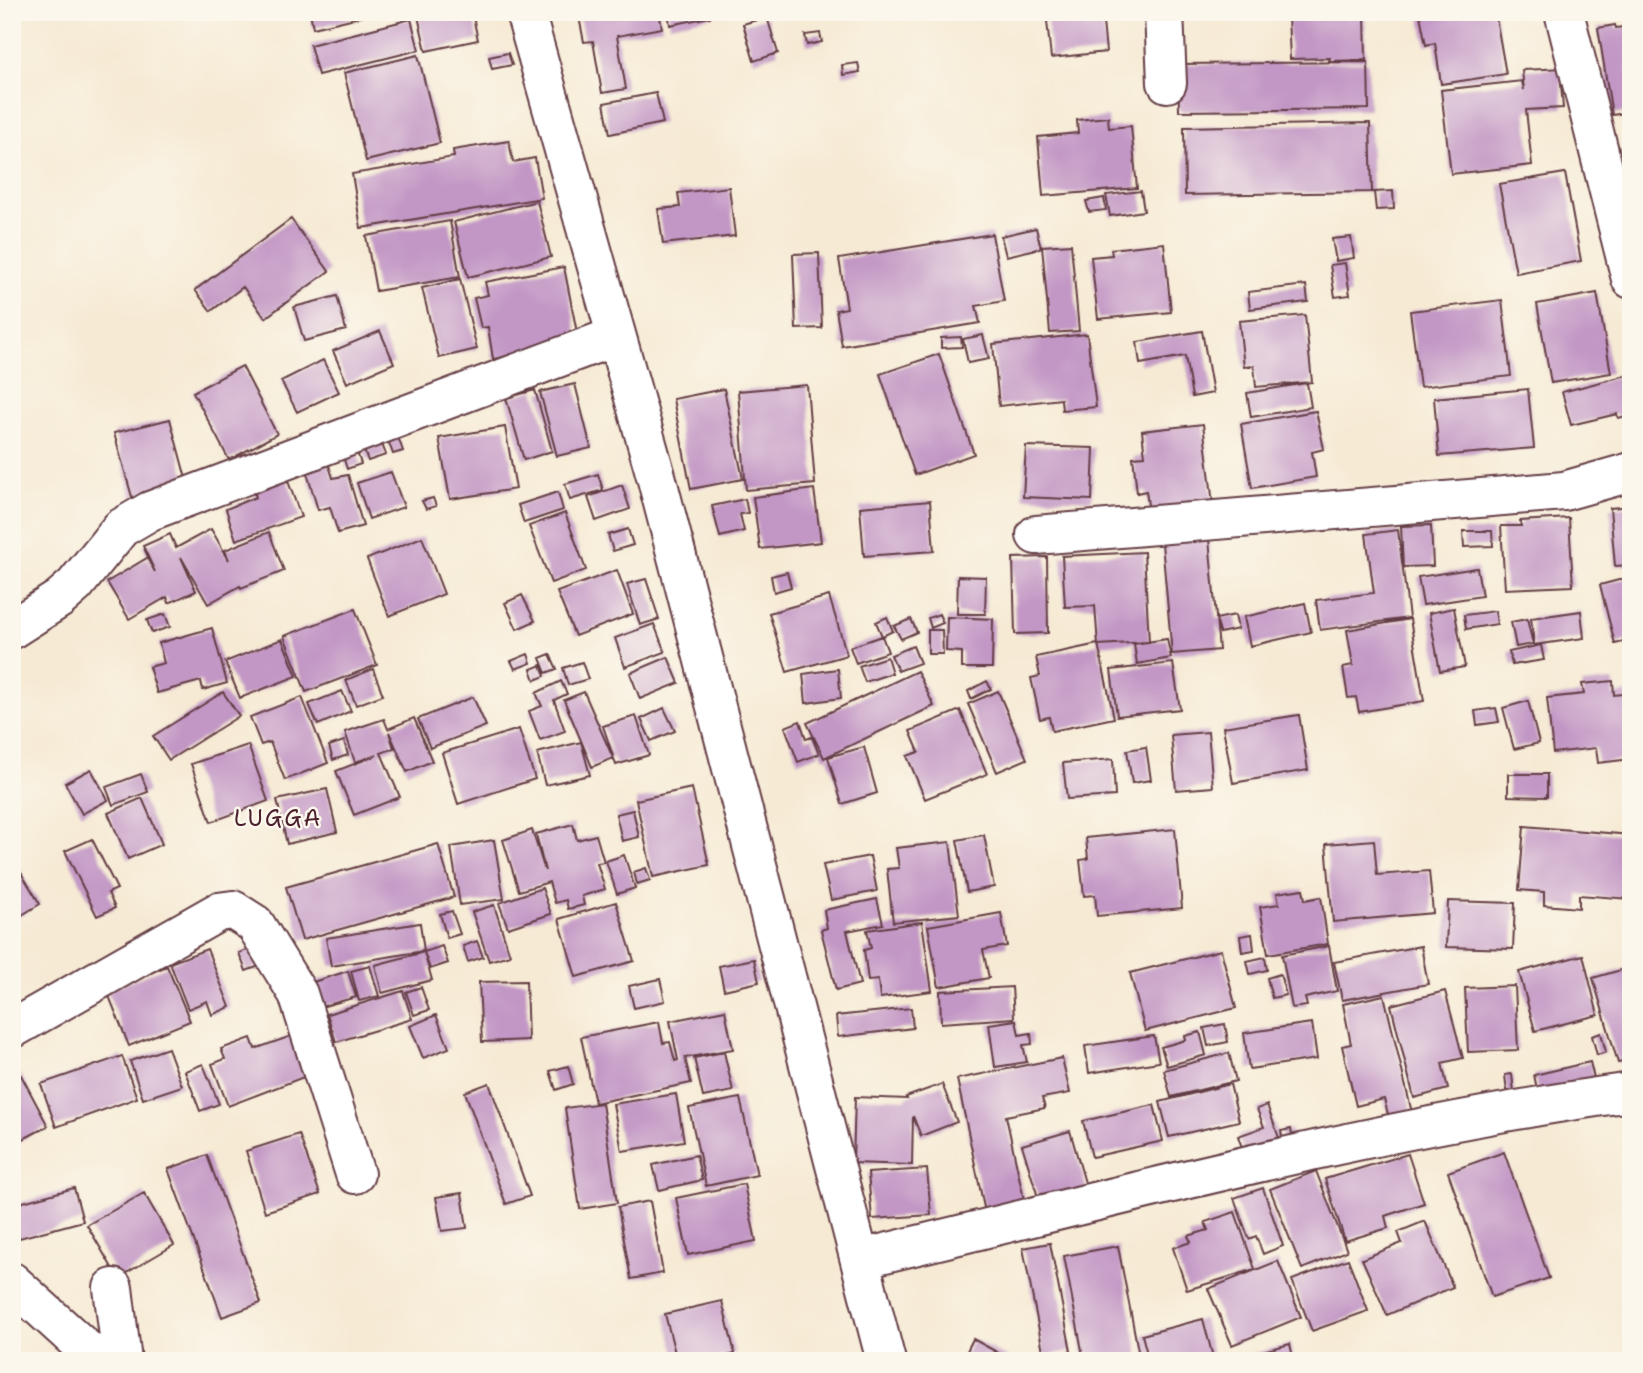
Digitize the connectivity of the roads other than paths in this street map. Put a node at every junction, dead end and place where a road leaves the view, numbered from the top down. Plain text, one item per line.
1 (525, 12) edge
2 (1164, 12) edge
3 (1564, 12) edge
4 (1167, 83) dead end
5 (1631, 279) edge
6 (616, 336) junction
7 (1631, 472) edge
8 (1036, 535) dead end
9 (12, 629) edge
10 (12, 1029) edge
11 (1631, 1092) edge
12 (355, 1174) dead end
13 (860, 1259) junction
14 (12, 1282) edge
15 (113, 1288) dead end
16 (99, 1361) edge
17 (122, 1361) edge
18 (886, 1361) edge

1 - 6 street
2 - 4 street
3 - 5 street
6 - 9 street
6 - 13 street
7 - 8 street
10 - 12 street
11 - 13 street
13 - 18 street
14 - 16 street
15 - 17 street

